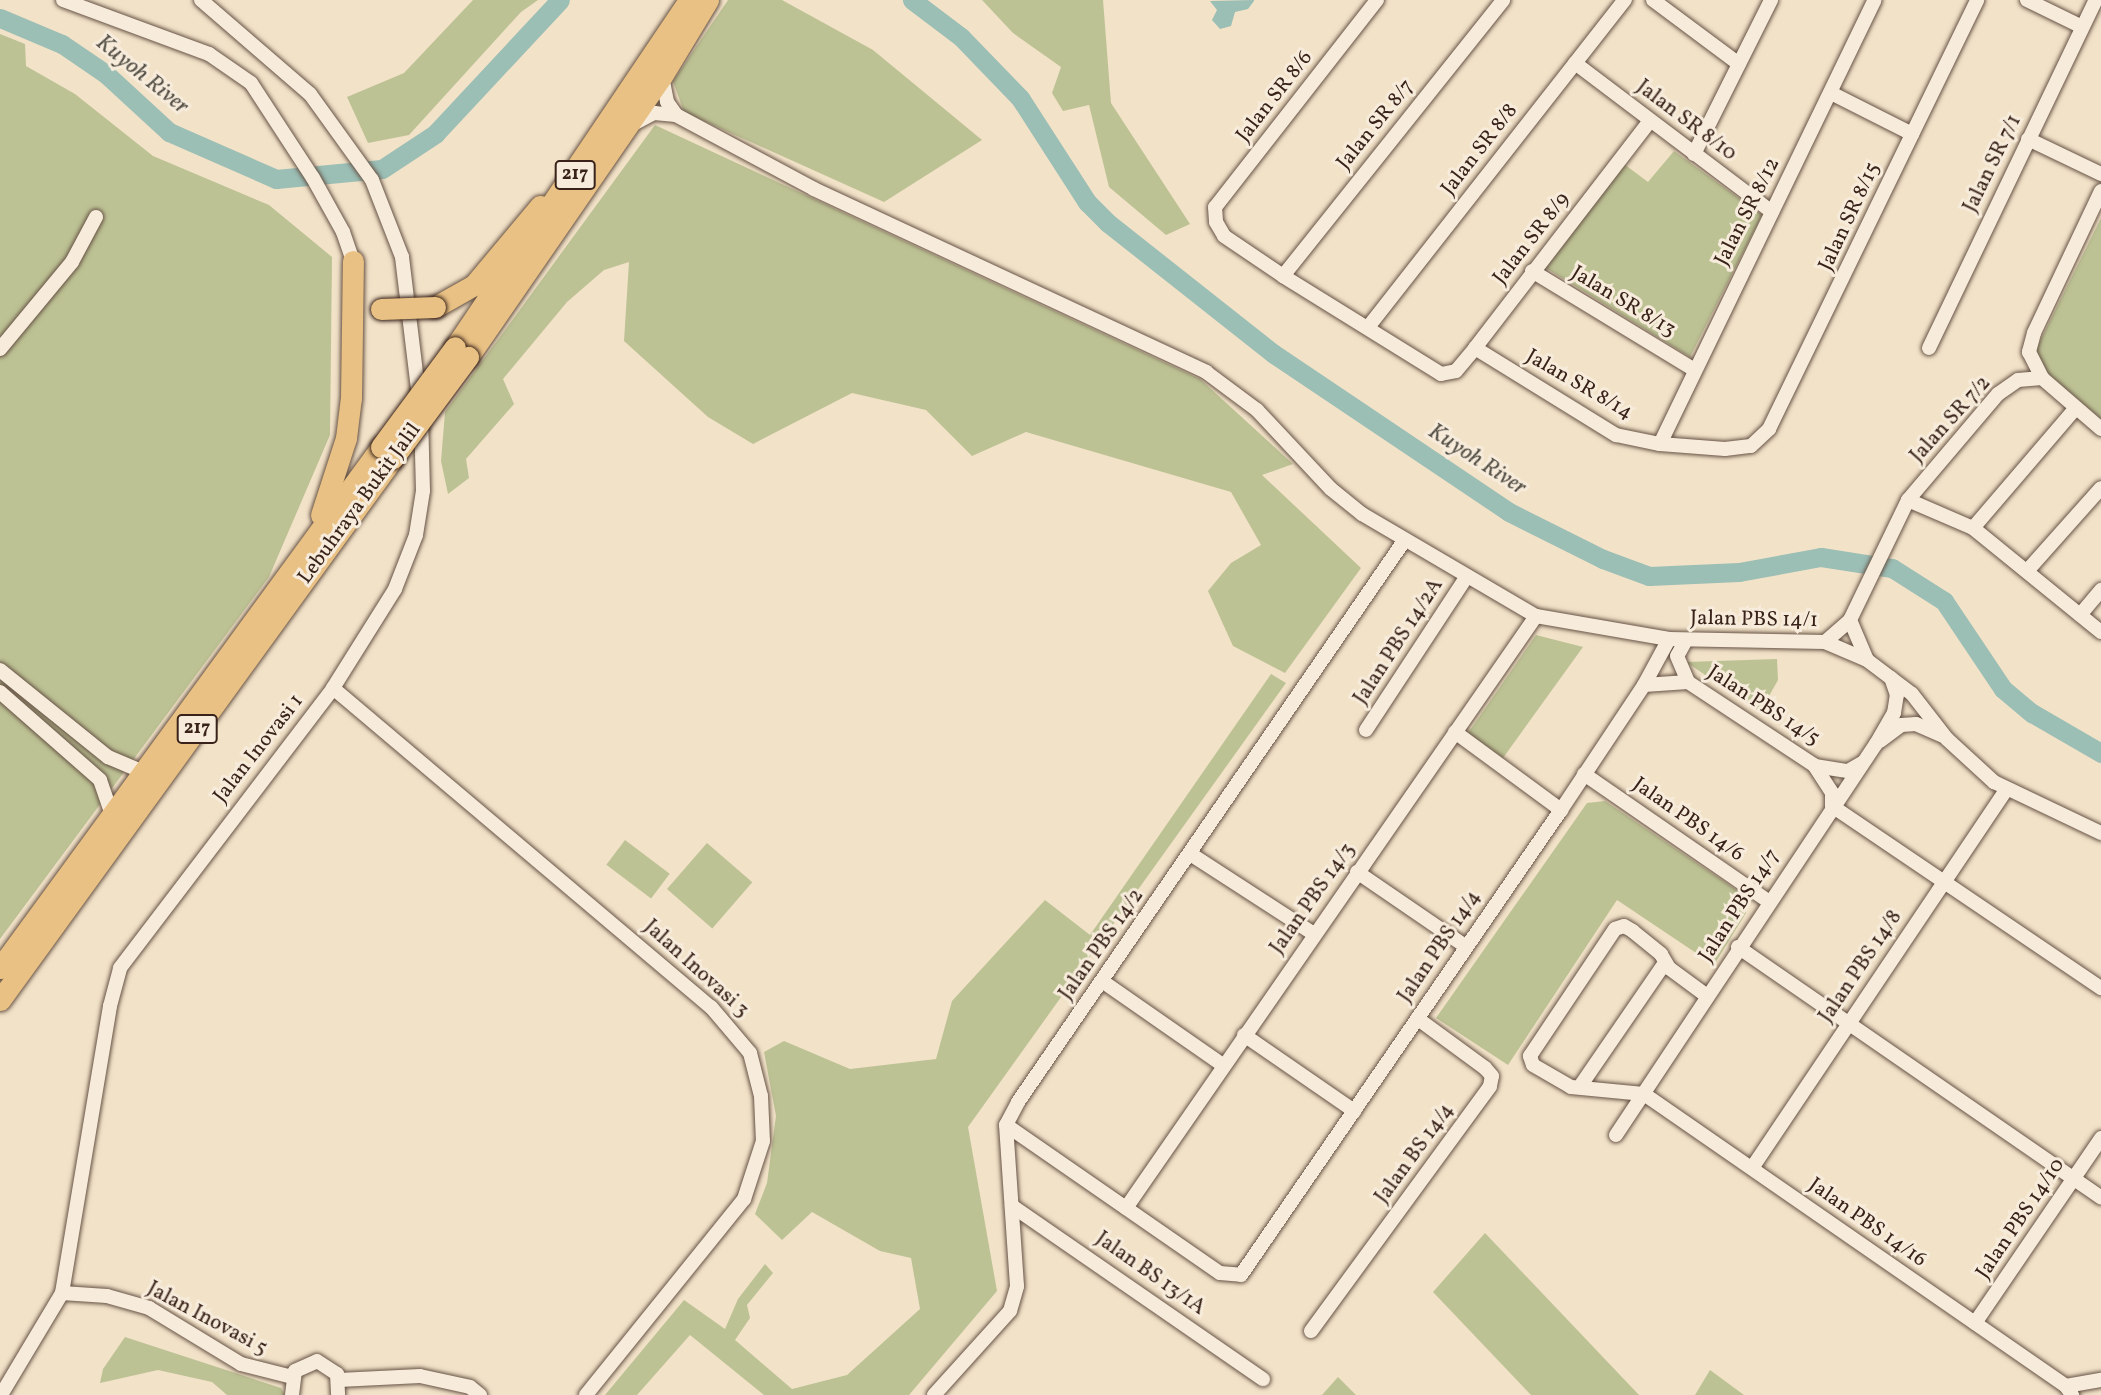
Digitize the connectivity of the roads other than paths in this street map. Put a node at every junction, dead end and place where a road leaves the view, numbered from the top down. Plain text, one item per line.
1 (63, 0) edge
2 (201, 0) edge
3 (690, 0) edge
4 (708, 0) edge
5 (1377, 0) edge
6 (1503, 0) edge
7 (1625, 0) edge
8 (1653, 0) edge
9 (1771, 0) edge
10 (1875, 0) edge
11 (1977, 0) edge
12 (2027, 0) edge
13 (2096, 0) edge
14 (2082, 27) junction
15 (1575, 63) junction
16 (1739, 64) junction
17 (662, 76) junction
18 (1831, 93) junction
19 (676, 115) junction
20 (1650, 121) junction
21 (626, 129) junction
22 (1912, 134) junction
23 (602, 136) junction
24 (2028, 139) junction
25 (1694, 154) junction
26 (2101, 174) edge
27 (2101, 191) edge
28 (1772, 212) junction
29 (96, 217) dead end
30 (353, 261) junction
31 (1532, 271) junction
32 (1283, 276) junction
33 (1369, 326) junction
34 (1475, 348) junction
35 (1929, 348) dead end
36 (0, 349) edge
37 (461, 352) junction
38 (1693, 369) junction
39 (2042, 378) junction
40 (2076, 408) junction
41 (2101, 429) edge
42 (1660, 444) junction
43 (1751, 446) joint
44 (387, 453) junction
45 (2101, 488) edge
46 (1904, 505) junction
47 (319, 528) junction
48 (1973, 528) junction
49 (1404, 541) junction
50 (2026, 571) junction
51 (1467, 576) junction
52 (2101, 590) edge
53 (1853, 615) junction
54 (2080, 615) junction
55 (1536, 616) junction
56 (2101, 632) edge
57 (1636, 634) junction
58 (1669, 639) junction
59 (1686, 640) junction
60 (1825, 642) junction
61 (1867, 660) junction
62 (0, 670) edge
63 (1889, 674) junction
64 (1688, 682) junction
65 (1644, 685) junction
66 (333, 688) junction
67 (0, 692) edge
68 (1366, 730) dead end
69 (1455, 732) junction
70 (1947, 738) junction
71 (1876, 744) junction
72 (1862, 763) junction
73 (1814, 765) junction
74 (144, 772) junction
75 (1584, 774) junction
76 (2006, 790) junction
77 (1832, 806) junction
78 (1561, 810) junction
79 (111, 815) junction
80 (2101, 833) edge
81 (1192, 855) junction
82 (1357, 872) junction
83 (1944, 882) junction
84 (1768, 901) junction
85 (1314, 934) junction
86 (1465, 946) junction
87 (1738, 947) junction
88 (1665, 963) junction
89 (0, 968) edge
90 (1102, 981) junction
91 (2101, 988) edge
92 (1707, 996) junction
93 (0, 1000) edge
94 (1417, 1018) junction
95 (1849, 1023) junction
96 (1244, 1035) junction
97 (1223, 1065) junction
98 (1581, 1085) junction
99 (1644, 1094) junction
100 (1354, 1111) junction
101 (1006, 1125) junction
102 (1616, 1135) dead end
103 (2101, 1138) edge
104 (1752, 1168) junction
105 (2074, 1178) junction
106 (2101, 1197) edge
107 (1012, 1206) junction
108 (1126, 1208) junction
109 (62, 1293) junction
110 (1975, 1323) junction
111 (1311, 1331) dead end
112 (292, 1377) junction
113 (1264, 1379) dead end
114 (2101, 1381) edge
115 (338, 1387) edge
116 (2069, 1391) edge
117 (1, 1395) edge
118 (292, 1395) edge
119 (480, 1395) edge
120 (586, 1395) edge
121 (934, 1395) edge
122 (2094, 1395) edge

1 - 30 street
2 - 66 street, Jalan Inovasi 1
3 - 23 highway, Lebuhraya Bukit Jalil / 217
4 - 17 highway, Lebuhraya Bukit Jalil / 217
5 - 32 street, Jalan SR 8/6
6 - 32 street, Jalan SR 8/7
7 - 15 street, Jalan SR 8/8
8 - 16 street
9 - 16 street
10 - 18 street, Jalan SR 8/12
11 - 22 street, Jalan SR 8/15
12 - 14 street
13 - 14 street, Jalan SR 7/1
14 - 24 street, Jalan SR 7/1
15 - 20 street, Jalan SR 8/10
15 - 33 street, Jalan SR 8/8
16 - 25 street
17 - 19 street
17 - 21 highway, Lebuhraya Bukit Jalil / 217
18 - 22 street
18 - 28 street, Jalan SR 8/12
19 - 21 street
19 - 49 street, Jalan PBS 14/1
20 - 25 street, Jalan SR 8/10
20 - 31 street, Jalan SR 8/9
21 - 37 highway, Lebuhraya Bukit Jalil / 217
22 - 43 street, Jalan SR 8/15
23 - 30 highway, bridge
23 - 37 highway, Lebuhraya Bukit Jalil / 217
24 - 26 street
24 - 35 street, Jalan SR 7/1
25 - 28 street, Jalan SR 8/10
27 - 39 street
28 - 38 street, Jalan SR 8/12
29 - 36 street
30 - 47 highway
31 - 34 street, Jalan SR 8/9
31 - 38 street, Jalan SR 8/13
32 - 33 street
33 - 34 street, Jalan SR 8/9
34 - 42 street, Jalan SR 8/14
37 - 44 highway, Lebuhraya Bukit Jalil / 217, bridge
38 - 42 street, Jalan SR 8/12
39 - 40 street
39 - 46 street, Jalan SR 7/2
40 - 41 street
40 - 48 street
42 - 43 street, Jalan SR 8/14
44 - 47 highway, Lebuhraya Bukit Jalil / 217
44 - 93 highway, Lebuhraya Bukit Jalil / 217
45 - 50 street
46 - 48 street
46 - 53 street, Jalan SR 7/2
47 - 74 highway, Lebuhraya Bukit Jalil / 217
48 - 50 street
49 - 51 street, Jalan PBS 14/1
49 - 81 street, Jalan PBS 14/2
50 - 54 street
51 - 55 street, Jalan PBS 14/1
51 - 68 street, Jalan PBS 14/2A
52 - 54 street
53 - 60 street, Jalan SR 7/2
53 - 61 street
54 - 56 street
55 - 57 street, Jalan PBS 14/1
55 - 69 street, Jalan PBS 14/3
57 - 58 street, Jalan PBS 14/1
57 - 65 street
58 - 59 street, Jalan PBS 14/1
58 - 65 street, Jalan PBS 14/4
59 - 60 street, Jalan PBS 14/1
59 - 64 street, Jalan PBS 14/5
60 - 61 street, Jalan PBS 14/1
61 - 63 street, Jalan PBS 14/1
62 - 74 street
63 - 70 street, Jalan PBS 14/1
63 - 71 street, Jalan PBS 14/7
64 - 65 street, Jalan PBS 14/5
64 - 73 street, Jalan PBS 14/5
65 - 75 street, Jalan PBS 14/4
66 - 109 street, Jalan Inovasi 1
66 - 120 street, Jalan Inovasi 3
67 - 79 street
69 - 78 street
69 - 82 street, Jalan PBS 14/3
70 - 71 street, Jalan PBS 14/7
70 - 76 street, Jalan PBS 14/1
71 - 72 street, Jalan PBS 14/7
72 - 73 street
72 - 77 street, Jalan PBS 14/7
73 - 77 street
74 - 79 highway, Lebuhraya Bukit Jalil / 217
75 - 78 street, Jalan PBS 14/4
75 - 84 street, Jalan PBS 14/6
76 - 80 street, Jalan PBS 14/1
76 - 83 street, Jalan PBS 14/8
77 - 83 street
77 - 84 street, Jalan PBS 14/7
78 - 86 street, Jalan PBS 14/4
79 - 89 highway, Lebuhraya Bukit Jalil / 217
81 - 85 street
81 - 90 street, Jalan PBS 14/2
82 - 85 street, Jalan PBS 14/3
82 - 86 street
83 - 91 street
83 - 95 street, Jalan PBS 14/8
84 - 87 street, Jalan PBS 14/7
85 - 96 street, Jalan PBS 14/3
86 - 94 street, Jalan PBS 14/4
87 - 92 street, Jalan PBS 14/7
87 - 95 street
88 - 92 street
88 - 98 street
88 - 98 street
90 - 97 street
90 - 101 street, Jalan PBS 14/2
92 - 99 street, Jalan PBS 14/7
94 - 100 street, Jalan PBS 14/4
94 - 111 street, Jalan BS 14/4
95 - 104 street, Jalan PBS 14/8
95 - 105 street
96 - 97 street, Jalan PBS 14/3
96 - 100 street
97 - 108 street, Jalan PBS 14/3
98 - 99 street
99 - 102 street, Jalan PBS 14/7
99 - 104 street, Jalan PBS 14/16
100 - 108 street, Jalan PBS 14/4
101 - 107 street
101 - 108 street
103 - 105 street, Jalan PBS 14/10
104 - 110 street, Jalan PBS 14/16
105 - 106 street
105 - 110 street, Jalan PBS 14/10
107 - 113 street, Jalan BS 13/1A
107 - 121 street
109 - 112 street, Jalan Inovasi 5
109 - 117 street, Jalan Inovasi 1
110 - 116 street, Jalan PBS 14/16
112 - 115 street
112 - 118 street
114 - 116 street
114 - 122 street
115 - 119 street

